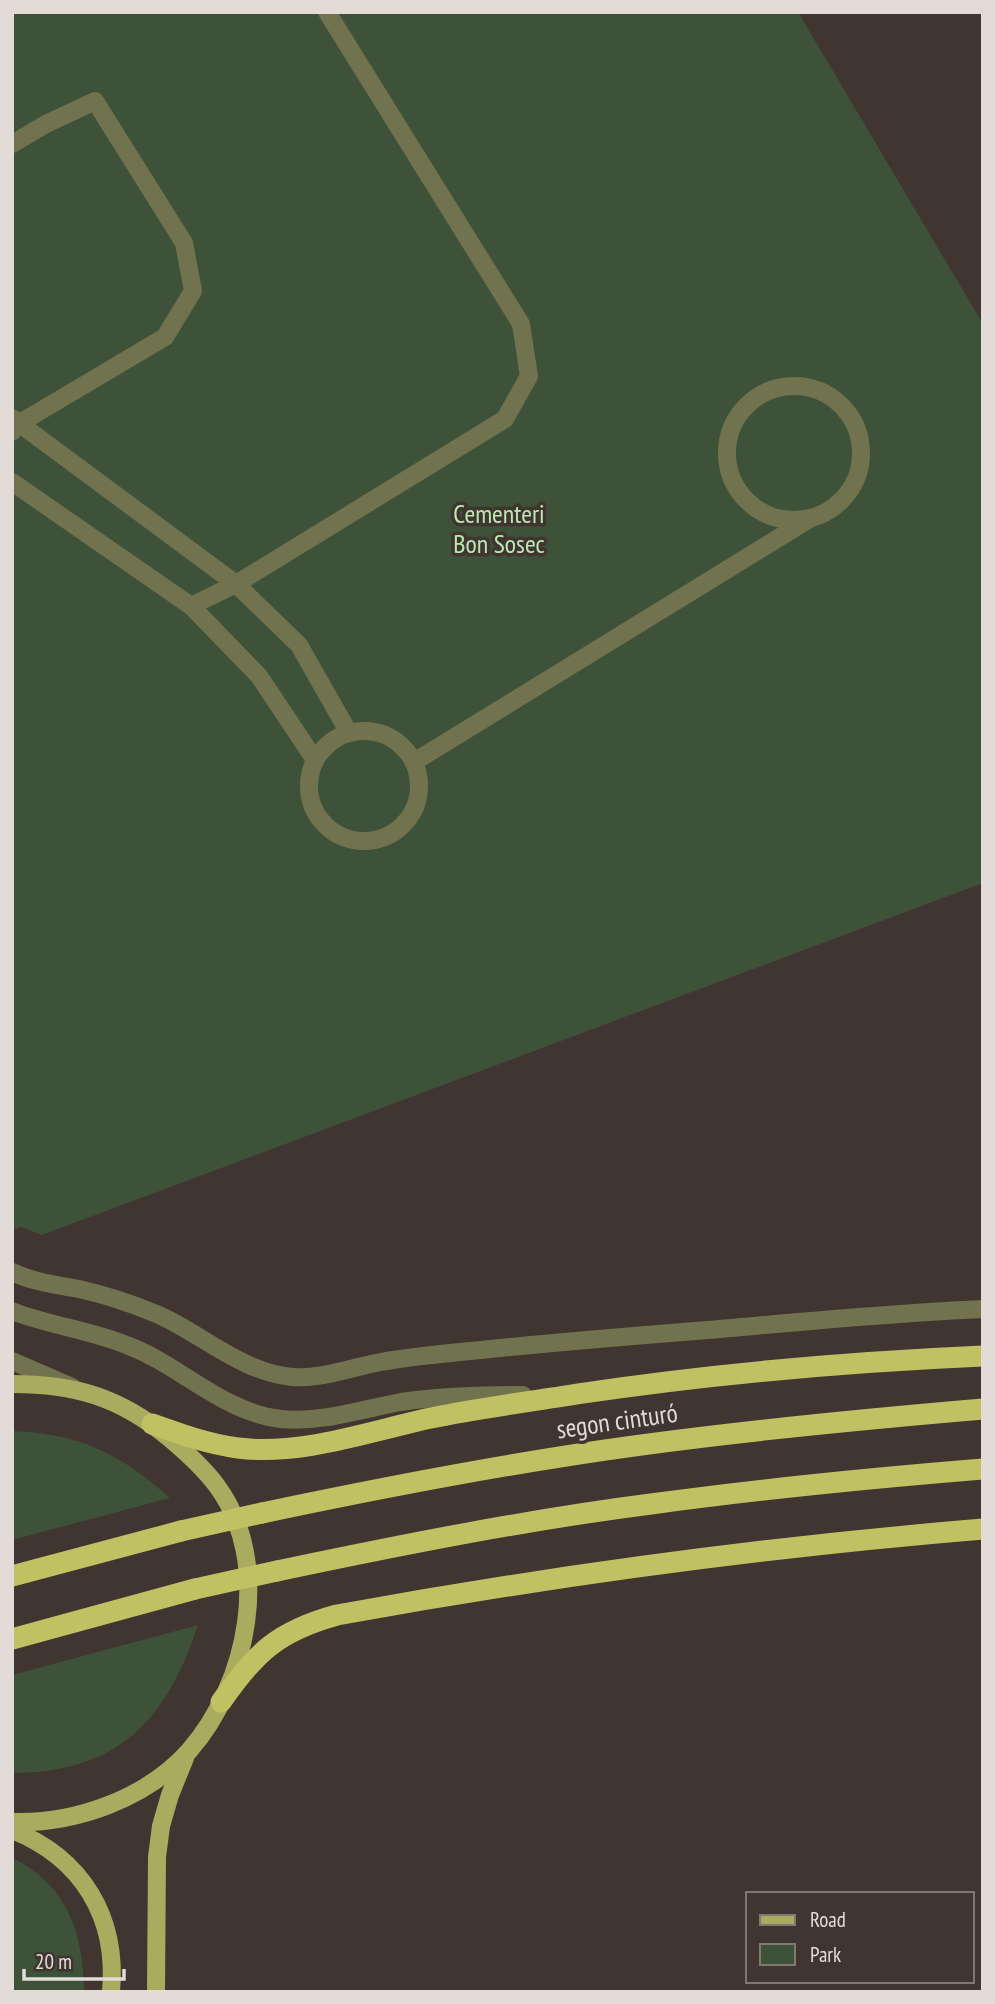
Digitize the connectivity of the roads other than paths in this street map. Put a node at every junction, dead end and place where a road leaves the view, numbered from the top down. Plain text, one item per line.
1 (327, 12) edge
2 (12, 144) edge
3 (15, 424) edge
4 (12, 482) edge
5 (811, 518) junction
6 (236, 584) junction
7 (191, 606) junction
8 (349, 733) junction
9 (315, 760) junction
10 (414, 762) junction
11 (12, 1272) edge
12 (983, 1309) edge
13 (12, 1311) edge
14 (983, 1356) edge
15 (12, 1362) edge
16 (12, 1384) edge
17 (81, 1391) junction
18 (579, 1394) junction
19 (983, 1409) edge
20 (152, 1423) junction
21 (983, 1469) edge
22 (983, 1529) edge
23 (12, 1576) edge
24 (12, 1639) edge
25 (221, 1702) junction
26 (188, 1752) junction
27 (12, 1822) edge
28 (12, 1830) edge
29 (111, 1992) edge
30 (156, 1992) edge

1 - 6 street
2 - 3 street
3 - 6 street
4 - 7 street
5 - 5 street
5 - 10 street
6 - 7 street
6 - 8 street
7 - 9 street
8 - 9 street
8 - 10 street
9 - 10 street
11 - 12 street
13 - 18 street
14 - 18 highway
15 - 17 street
16 - 17 main road
17 - 20 main road
18 - 20 highway
19 - 23 highway, segon cinturó, bridge
20 - 25 main road
21 - 24 highway, bridge
22 - 25 highway
25 - 26 main road
26 - 27 main road
26 - 30 main road
28 - 29 main road

